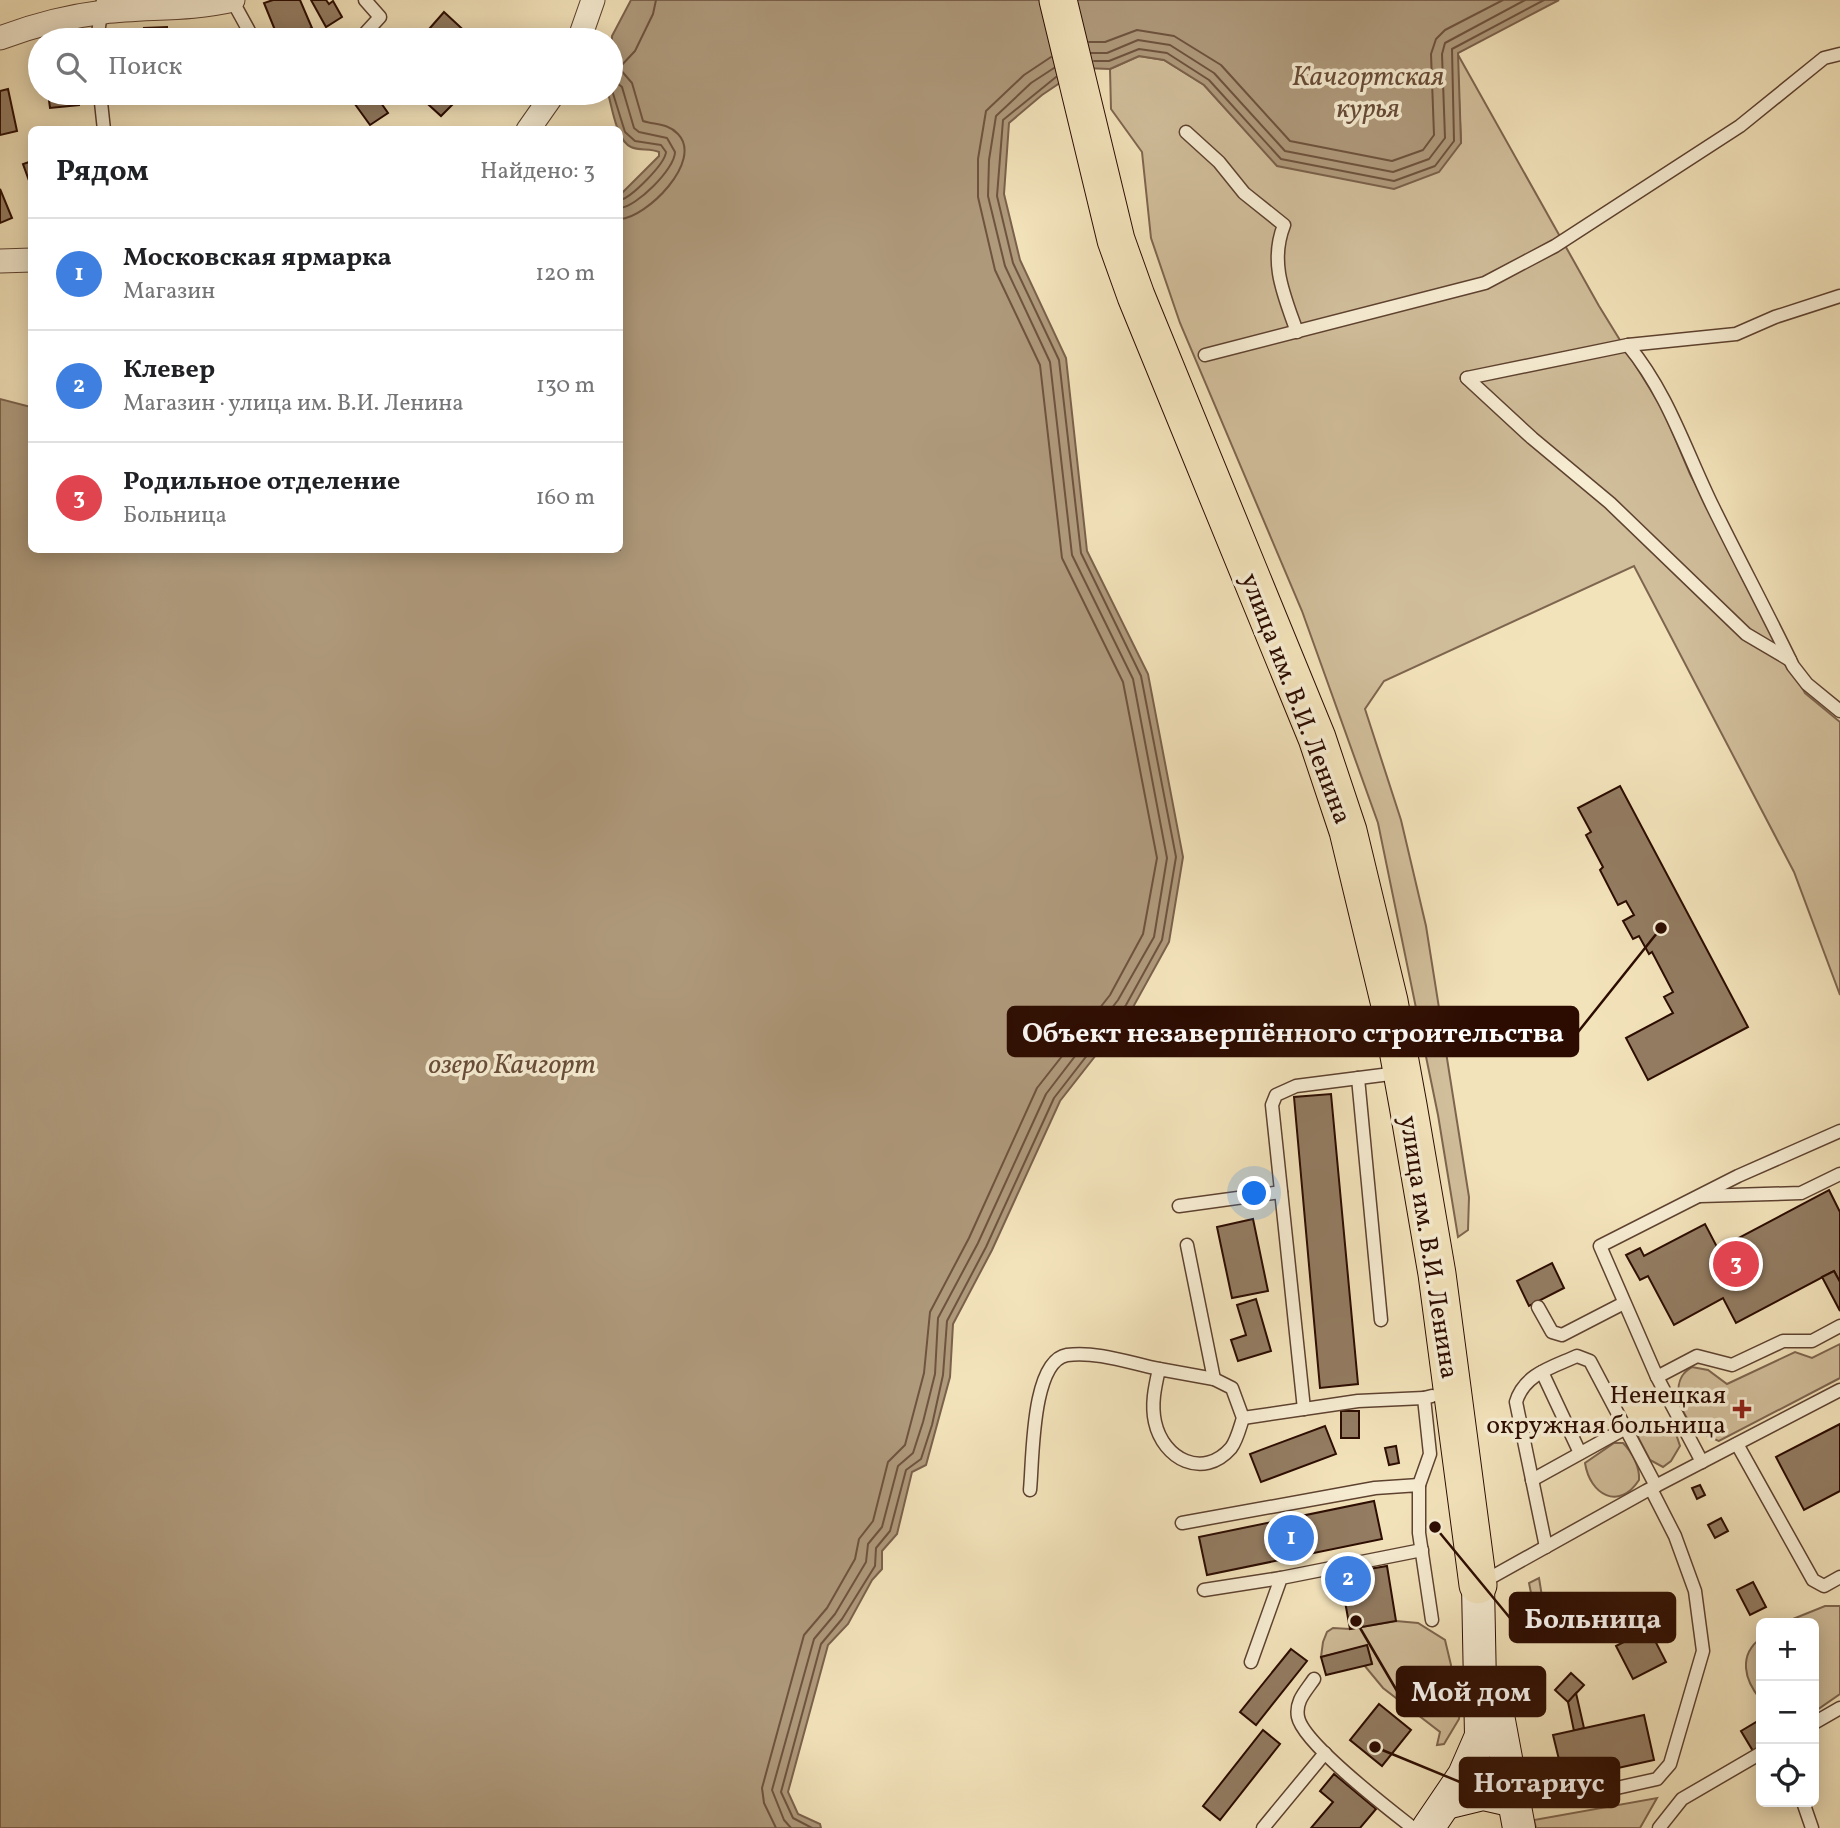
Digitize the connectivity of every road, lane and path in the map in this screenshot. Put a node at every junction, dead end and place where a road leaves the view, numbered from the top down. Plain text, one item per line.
1 (233, 0) edge
2 (365, 0) edge
3 (593, 0) edge
4 (1058, 0) edge
5 (104, 6) edge
6 (32, 28) edge
7 (99, 28) edge
8 (248, 28) edge
9 (370, 28) edge
10 (583, 28) edge
11 (28, 29) edge
12 (0, 38) edge
13 (1840, 54) edge
14 (101, 105) edge
15 (546, 105) edge
16 (104, 126) edge
17 (531, 126) edge
18 (1186, 132) dead end
19 (28, 260) edge
20 (0, 261) edge
21 (1840, 296) edge
22 (1297, 331) junction
23 (1628, 345) junction
24 (1205, 355) dead end
25 (1790, 660) junction
26 (1840, 711) edge
27 (1402, 1072) junction
28 (1358, 1078) junction
29 (1840, 1131) edge
30 (1840, 1174) edge
31 (1281, 1192) junction
32 (1697, 1197) junction
33 (1179, 1206) dead end
34 (1187, 1245) dead end
35 (1624, 1303) junction
36 (1538, 1307) dead end
37 (1381, 1320) dead end
38 (1840, 1326) edge
39 (1159, 1369) junction
40 (1542, 1372) junction
41 (1657, 1377) junction
42 (1214, 1379) junction
43 (1840, 1390) edge
44 (1438, 1395) junction
45 (1304, 1409) junction
46 (1243, 1418) junction
47 (1626, 1429) junction
48 (1737, 1444) junction
49 (1580, 1453) junction
50 (1702, 1462) junction
51 (1532, 1480) junction
52 (1419, 1485) junction
53 (1653, 1487) junction
54 (1030, 1490) dead end
55 (1182, 1523) dead end
56 (1546, 1547) junction
57 (1422, 1550) junction
58 (1840, 1577) edge
59 (1281, 1578) junction
60 (1478, 1585) junction
61 (1204, 1590) dead end
62 (1432, 1620) dead end
63 (1251, 1662) dead end
64 (1314, 1679) dead end
65 (1840, 1708) edge
66 (1819, 1720) edge
67 (1325, 1753) junction
68 (1756, 1756) edge
69 (1581, 1796) dead end
70 (1446, 1803) junction
71 (1805, 1807) edge
72 (1510, 1818) edge
73 (1263, 1828) edge
74 (1413, 1828) edge
75 (1428, 1828) edge
76 (1659, 1828) edge
77 (1812, 1828) edge

1 - 5 street
1 - 8 lane
2 - 9 lane
3 - 10 street
4 - 27 main road, улица им. В.И. Ленина
5 - 6 street
5 - 7 lane
11 - 12 street
13 - 22 lane
14 - 16 lane
15 - 17 street
18 - 22 lane
19 - 20 street
21 - 23 lane
22 - 24 lane
23 - 25 lane
23 - 25 lane
25 - 26 lane
27 - 28 lane
27 - 44 main road, улица им. В.И. Ленина
28 - 31 lane
28 - 37 lane
29 - 32 lane
30 - 32 lane
31 - 33 lane
31 - 45 lane
32 - 35 lane
34 - 42 lane
35 - 36 lane
35 - 41 lane
38 - 41 lane
39 - 42 lane
39 - 46 lane
39 - 54 lane
40 - 47 lane
40 - 49 lane
40 - 51 lane
41 - 50 lane
42 - 46 lane
43 - 48 lane
44 - 45 lane
44 - 52 lane
44 - 60 main road, улица им. В.И. Ленина
45 - 46 lane
47 - 49 lane
47 - 53 lane
48 - 50 lane
48 - 58 lane
49 - 51 lane
50 - 53 lane
51 - 56 lane
52 - 55 lane
52 - 57 lane
53 - 56 lane
53 - 69 lane
56 - 60 lane
57 - 59 lane
57 - 62 lane
59 - 61 lane
59 - 63 lane
60 - 70 main road
60 - 72 main road
64 - 67 lane
65 - 66 lane
67 - 73 lane
67 - 74 lane
68 - 76 lane
70 - 72 main road
70 - 75 main road
71 - 77 lane

